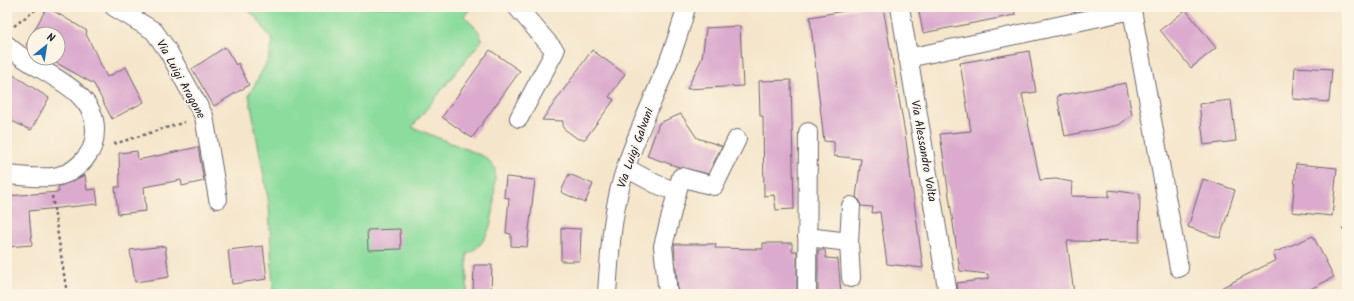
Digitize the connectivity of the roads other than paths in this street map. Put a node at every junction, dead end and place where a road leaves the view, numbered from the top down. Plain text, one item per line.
1 (114, 7) edge
2 (136, 7) edge
3 (517, 7) edge
4 (686, 7) edge
5 (900, 7) edge
6 (154, 31) junction
7 (7, 45) edge
8 (908, 58) junction
9 (519, 118) dead end
10 (808, 132) dead end
11 (736, 139) dead end
12 (626, 168) junction
13 (7, 174) edge
14 (677, 192) junction
15 (218, 199) dead end
16 (851, 206) dead end
17 (807, 237) junction
18 (849, 242) junction
19 (1179, 268) dead end
20 (851, 278) dead end
21 (607, 294) edge
22 (668, 294) edge
23 (807, 294) edge
24 (948, 294) edge

1 - 6 street, Via Luigi Aragone
2 - 6 street, Via Luigi Aragone
3 - 9 street
4 - 12 street, Via Luigi Galvani
5 - 8 street, Via Alessandro Volta
6 - 15 street, Via Luigi Aragone
7 - 13 street
8 - 19 street
8 - 24 street, Via Alessandro Volta
10 - 17 street
11 - 14 street
12 - 14 street
12 - 21 street, Via Luigi Galvani
14 - 22 street
16 - 18 street
17 - 18 street
17 - 23 street
18 - 20 street

